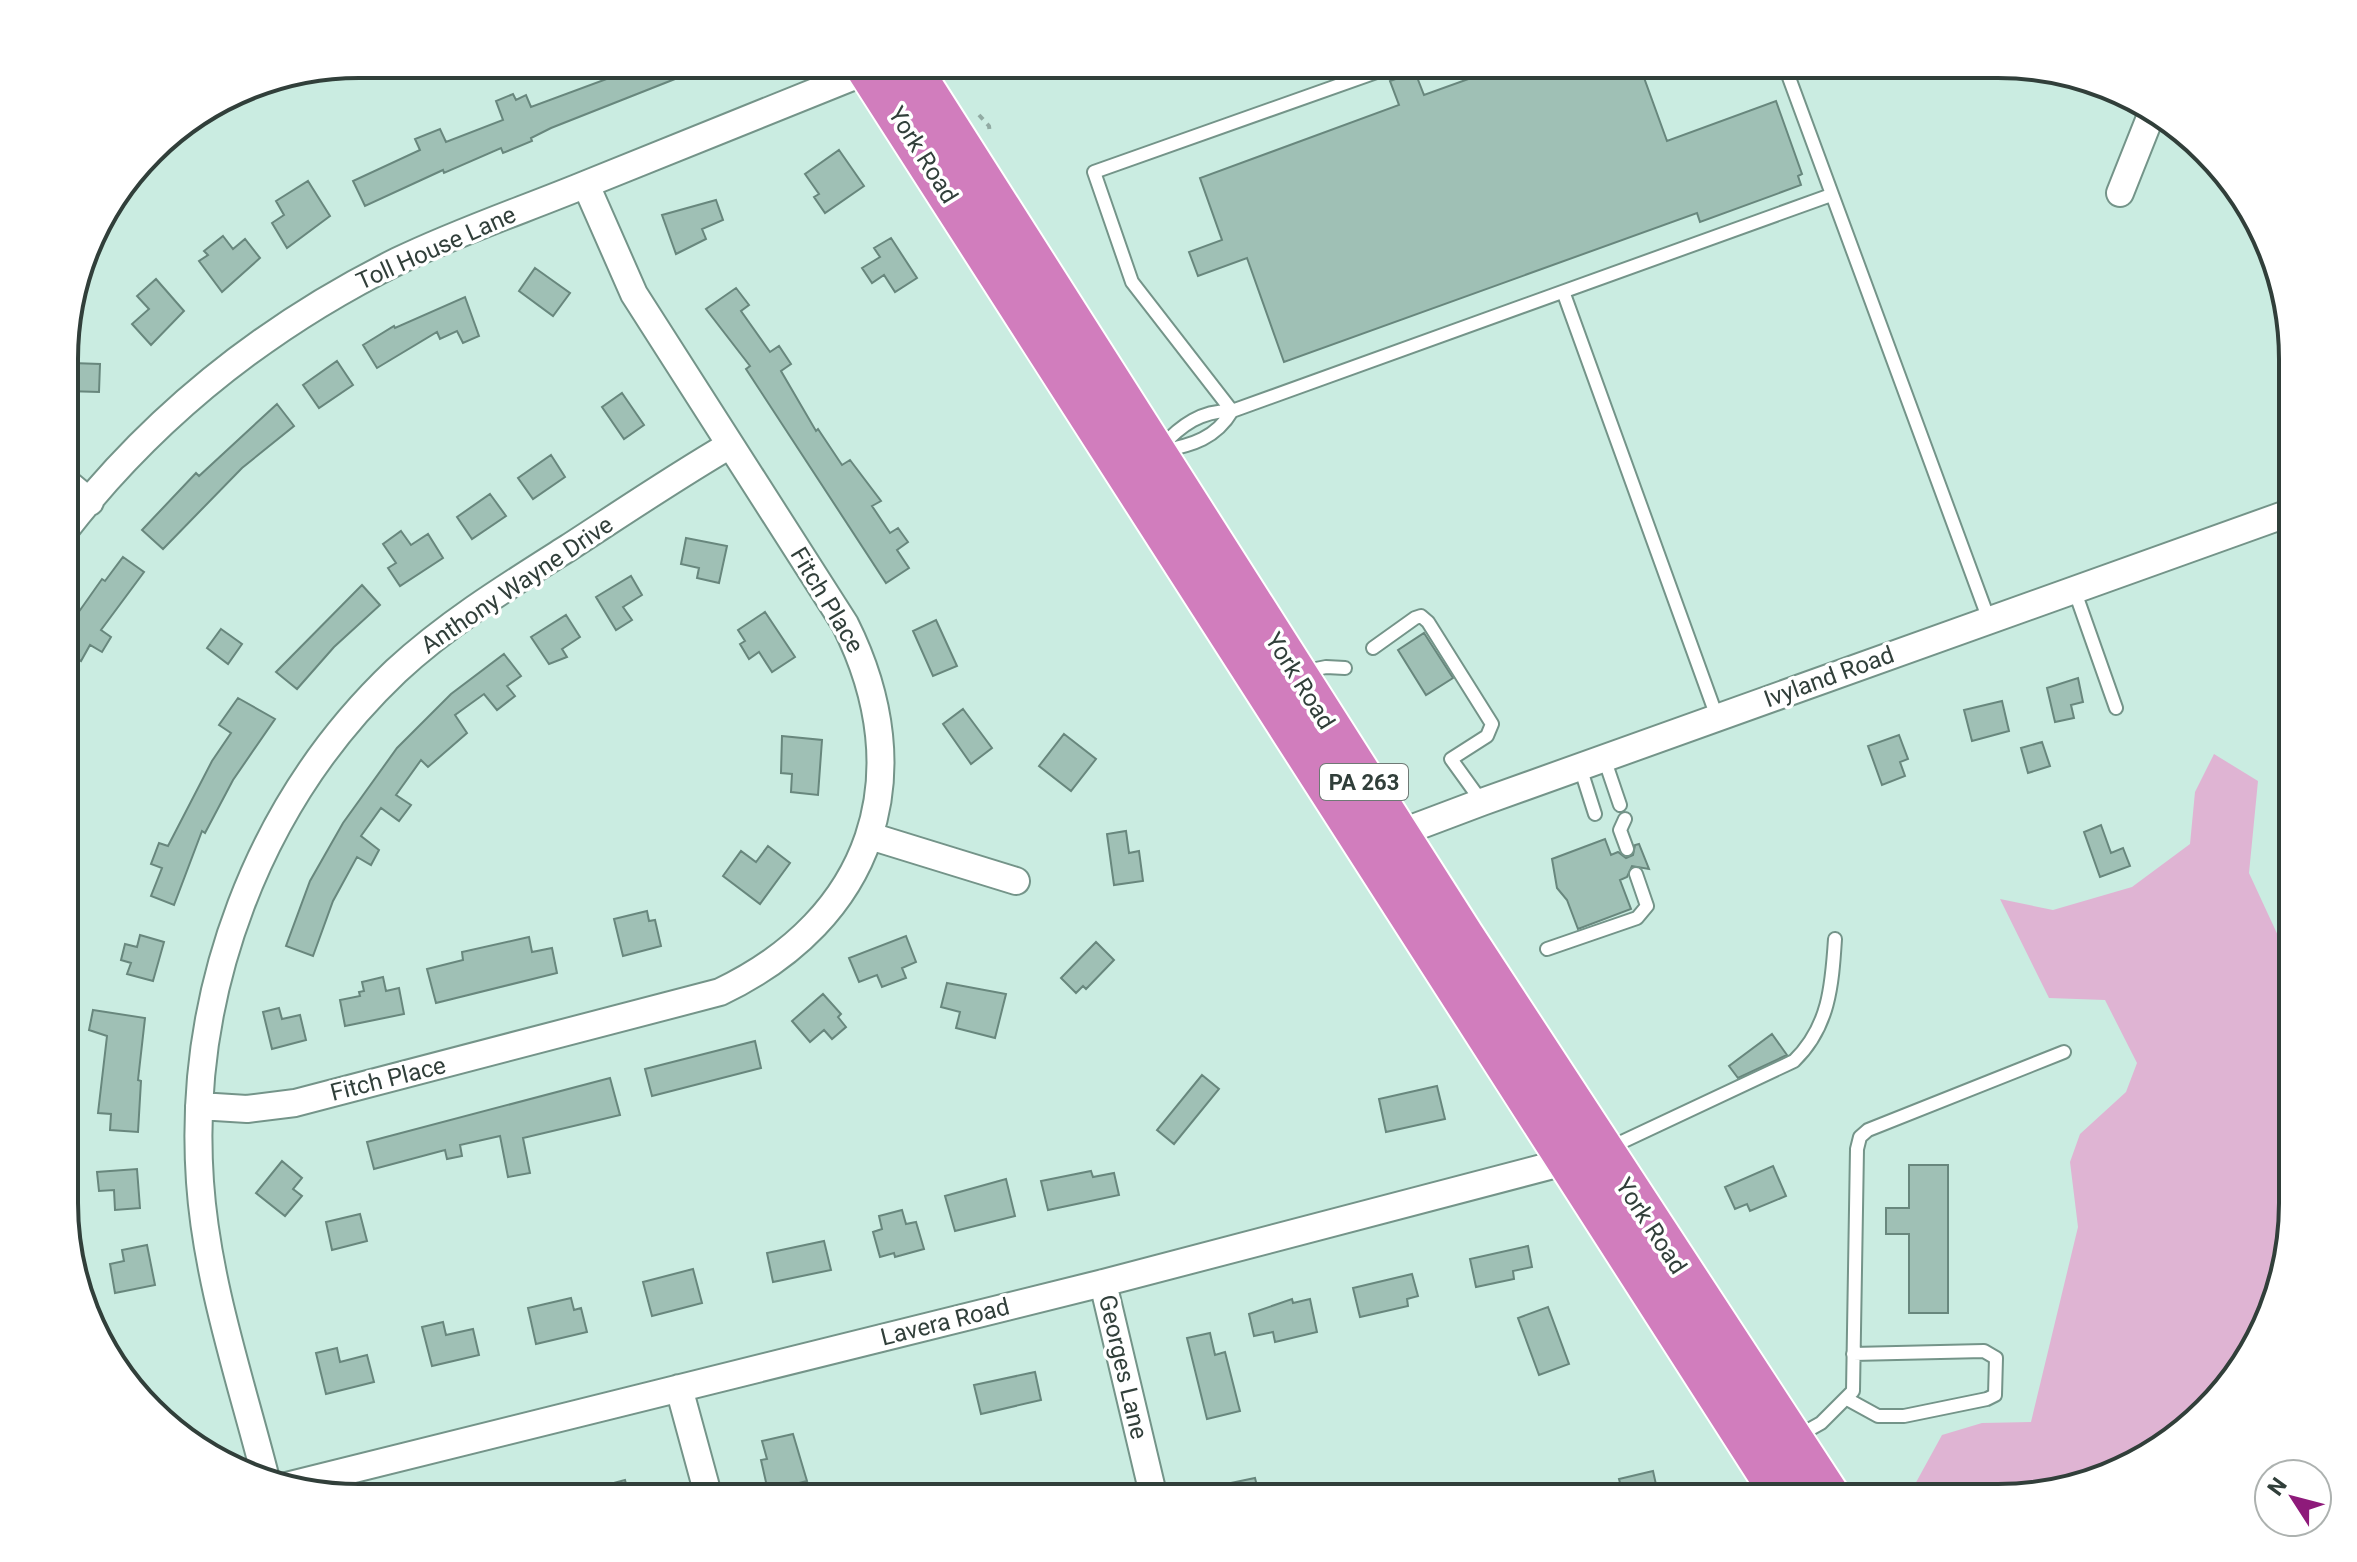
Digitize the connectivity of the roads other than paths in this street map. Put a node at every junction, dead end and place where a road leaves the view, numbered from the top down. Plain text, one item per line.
1 (1358, 78) edge
2 (1789, 78) edge
3 (850, 79) edge
4 (890, 79) edge
5 (2148, 122) edge
6 (586, 185) junction
7 (2120, 193) dead end
8 (1831, 195) junction
9 (1564, 294) junction
10 (1232, 411) junction
11 (730, 445) junction
12 (1140, 461) junction
13 (78, 492) edge
14 (90, 502) junction
15 (78, 516) edge
16 (2278, 517) edge
17 (2074, 589) junction
18 (1989, 620) junction
19 (1373, 648) dead end
20 (1345, 668) dead end
21 (1281, 683) junction
22 (2116, 708) dead end
23 (1717, 717) junction
24 (1592, 762) junction
25 (1482, 802) junction
26 (1620, 805) dead end
27 (1595, 814) dead end
28 (1625, 819) dead end
29 (870, 836) junction
30 (1383, 843) junction
31 (1627, 849) dead end
32 (1636, 874) dead end
33 (1016, 881) dead end
34 (1835, 939) dead end
35 (1547, 949) dead end
36 (2064, 1052) dead end
37 (199, 1106) junction
38 (1585, 1156) junction
39 (1103, 1283) junction
40 (1853, 1354) junction
41 (679, 1388) junction
42 (1847, 1399) junction
43 (1774, 1450) junction
44 (263, 1467) edge
45 (310, 1480) edge
46 (1782, 1483) edge
47 (1812, 1483) edge
48 (705, 1484) edge
49 (1151, 1484) edge

1 - 10 lane
2 - 8 lane
3 - 6 street, Toll House Lane
4 - 12 highway, York Road / PA 263
5 - 7 street
6 - 11 street, Fitch Place
6 - 14 street, Toll House Lane
8 - 9 lane
8 - 18 lane
9 - 10 lane
9 - 23 lane
10 - 12 lane
10 - 12 lane
11 - 29 street, Fitch Place
11 - 37 street, Anthony Wayne Drive
12 - 21 highway, York Road / PA 263
13 - 14 street
14 - 15 street, Toll House Lane
16 - 17 street, Ivyland Road
17 - 18 street, Ivyland Road
17 - 22 lane
18 - 23 street, Ivyland Road
19 - 25 lane
20 - 21 lane
21 - 30 highway, York Road / PA 263
23 - 24 street, Ivyland Road
24 - 25 street, Ivyland Road
24 - 26 lane
24 - 27 lane
25 - 30 street, Ivyland Road
28 - 31 lane
29 - 33 street
29 - 37 street, Fitch Place
30 - 38 highway, York Road / PA 263
32 - 35 lane
34 - 38 lane
36 - 40 lane
37 - 44 street, Anthony Wayne Drive
38 - 39 street, Lavera Road
38 - 43 highway, York Road / PA 263
39 - 41 street, Lavera Road
39 - 49 street, Georges Lane
40 - 42 lane
40 - 42 lane
41 - 45 street, Lavera Road
41 - 48 street
42 - 43 lane
43 - 46 highway, York Road / PA 263
43 - 47 highway, York Road / PA 263

